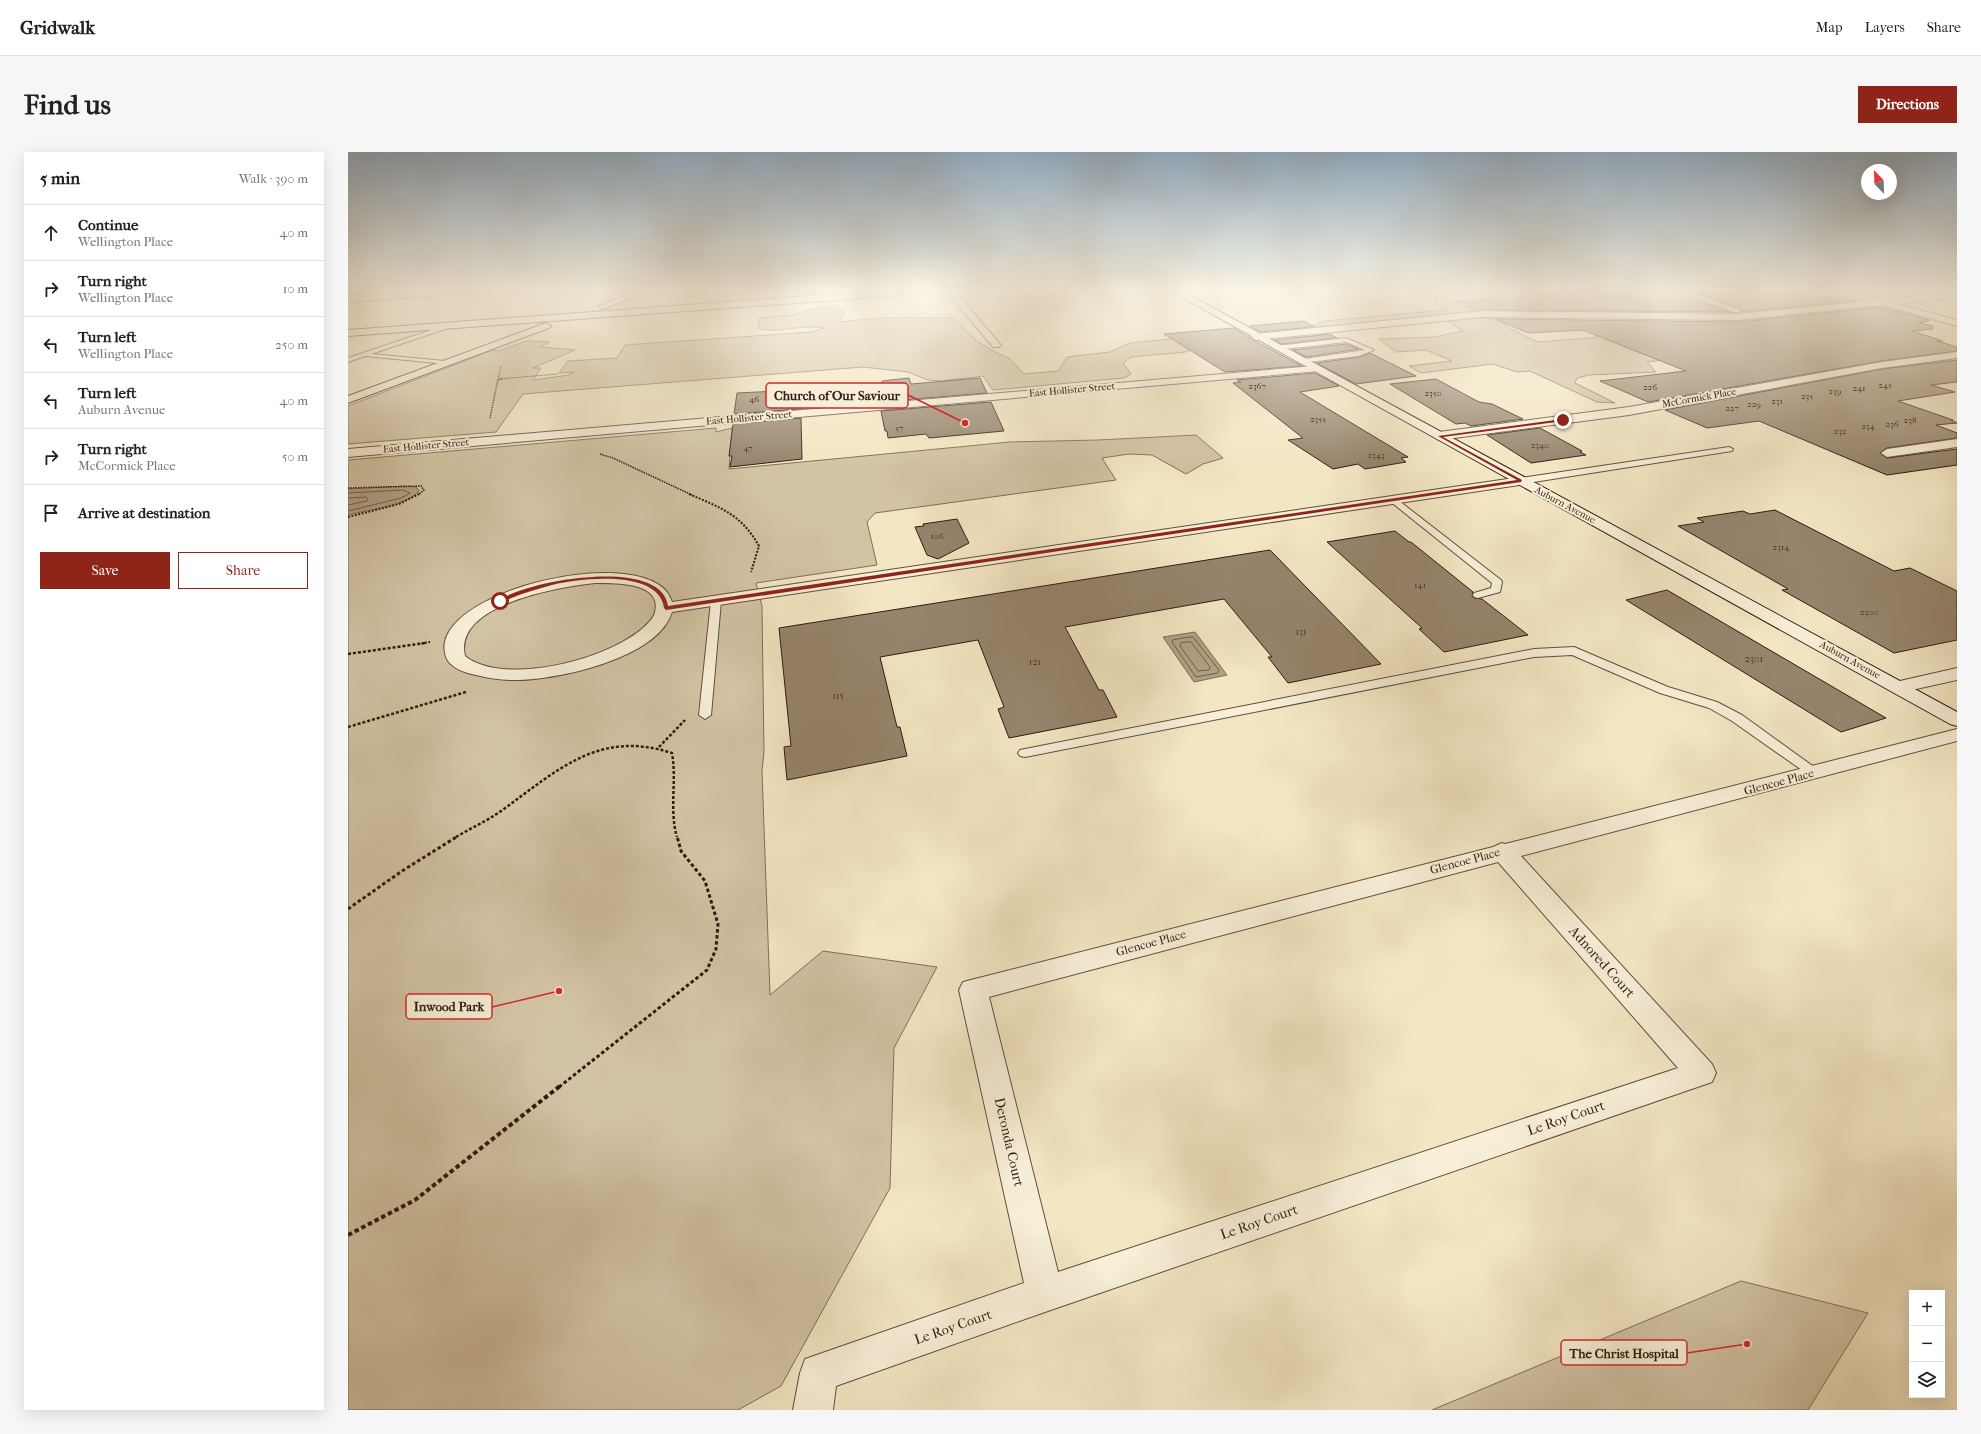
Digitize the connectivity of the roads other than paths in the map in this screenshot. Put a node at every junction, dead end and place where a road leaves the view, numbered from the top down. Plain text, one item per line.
1 (382, 349) edge
2 (483, 349) edge
3 (1277, 349) edge
4 (1368, 349) edge
5 (1957, 355) edge
6 (361, 356) junction
7 (348, 357) edge
8 (348, 360) edge
9 (1300, 361) junction
10 (445, 363) junction
11 (1315, 369) junction
12 (348, 400) edge
13 (1439, 436) junction
14 (1957, 443) edge
15 (1934, 446) junction
16 (1729, 449) dead end
17 (348, 452) edge
18 (1887, 454) dead end
19 (1957, 455) edge
20 (1521, 481) junction
21 (1394, 500) junction
22 (1478, 595) dead end
23 (716, 601) junction
24 (666, 608) junction
25 (1957, 674) edge
26 (1898, 687) junction
27 (705, 715) dead end
28 (1957, 720) edge
29 (1957, 735) edge
30 (1025, 752) dead end
31 (1814, 772) junction
32 (1502, 851) junction
33 (973, 990) joint
34 (1701, 1073) joint
35 (1045, 1294) junction
36 (813, 1410) edge

1 - 6 lane
2 - 10 street
3 - 9 street, Auburn Avenue
4 - 9 lane
5 - 13 street, McCormick Place
6 - 7 lane
6 - 8 lane
6 - 10 lane
9 - 11 street, Auburn Avenue
10 - 12 street
11 - 13 street, Auburn Avenue
11 - 17 street, East Hollister Street
13 - 20 street, Auburn Avenue
14 - 15 street
15 - 18 street
15 - 19 street
16 - 20 lane
20 - 21 street
20 - 26 street, Auburn Avenue
21 - 22 lane
21 - 23 street
23 - 24 street
23 - 27 lane
24 - 24 street
25 - 26 street
26 - 28 street, Auburn Avenue
29 - 31 street, Glencoe Place
30 - 31 lane
31 - 32 street, Glencoe Place
32 - 33 street, Glencoe Place
32 - 34 street, Adnored Court
33 - 35 street, Deronda Court
34 - 35 street, Le Roy Court
35 - 36 street, Le Roy Court

